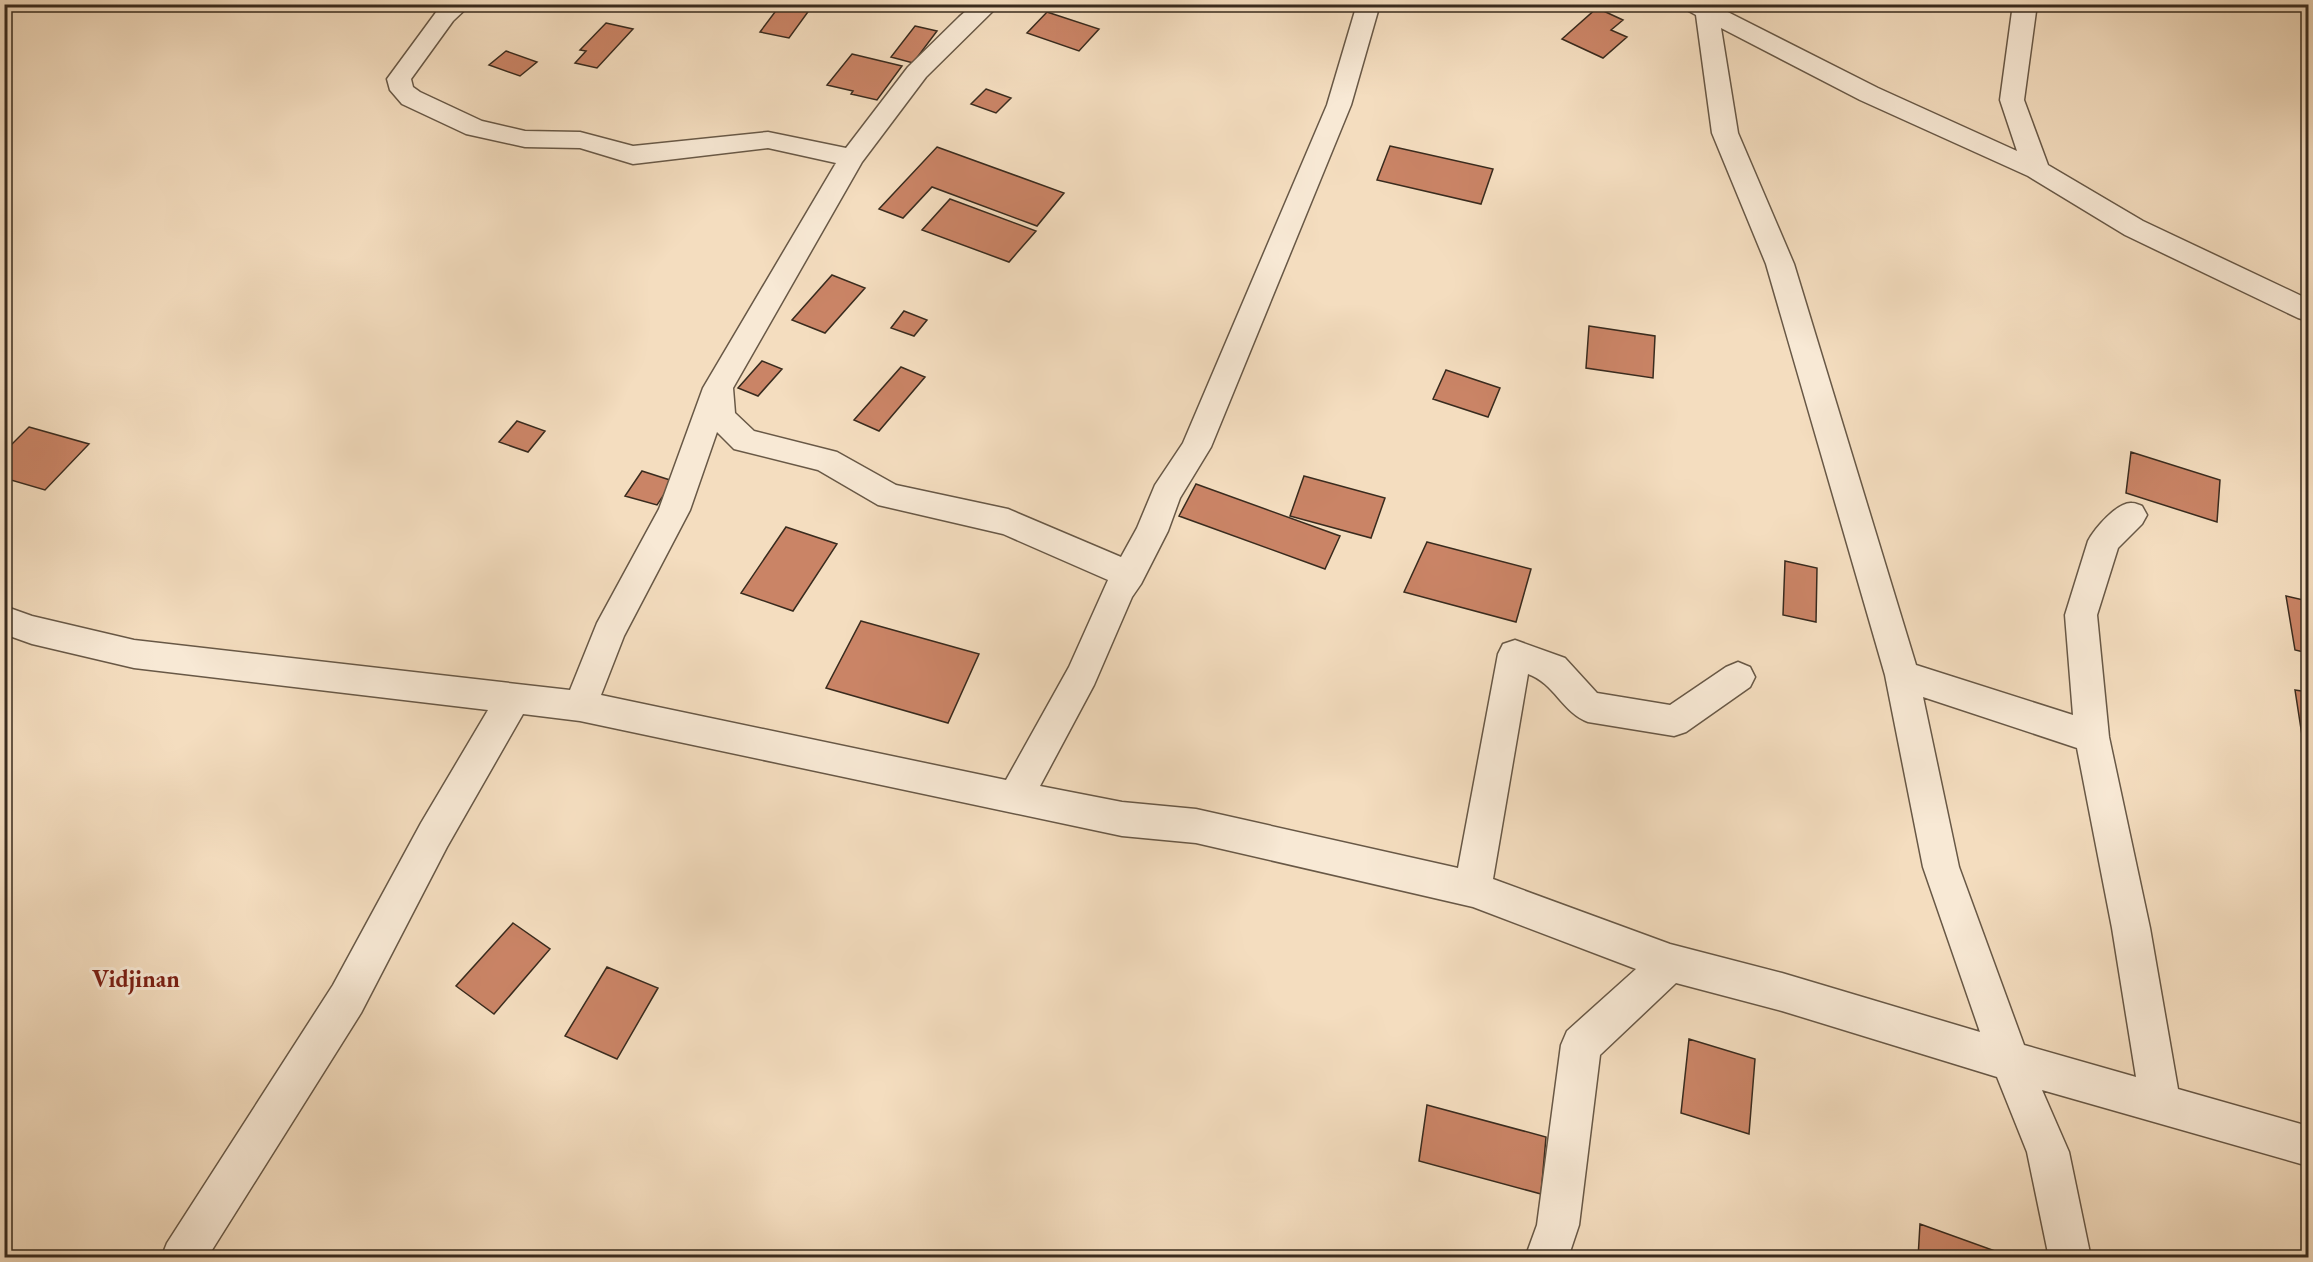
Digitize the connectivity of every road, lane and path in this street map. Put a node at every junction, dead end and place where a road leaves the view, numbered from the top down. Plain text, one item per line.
1 (460, 4) edge
2 (989, 4) edge
3 (1369, 4) edge
4 (2025, 4) edge
5 (1700, 8) edge
6 (852, 158) junction
7 (2037, 170) junction
8 (2308, 311) edge
9 (718, 388) junction
10 (2131, 514) dead end
11 (1130, 575) junction
12 (4, 620) edge
13 (1902, 675) junction
14 (1738, 677) dead end
15 (513, 700) junction
16 (580, 706) junction
17 (2092, 737) junction
18 (1015, 798) junction
19 (1473, 889) junction
20 (1670, 963) junction
21 (2010, 1061) junction
22 (2161, 1104) junction
23 (2308, 1146) edge
24 (182, 1257) edge
25 (1546, 1257) edge
26 (2070, 1257) edge

1 - 6 street
2 - 6 street
3 - 11 street
4 - 7 street
5 - 7 street
5 - 13 street
6 - 9 street
7 - 8 street
9 - 11 street
9 - 16 street
10 - 17 street
11 - 18 street
12 - 15 street
13 - 17 street
13 - 21 street
14 - 19 street
15 - 16 street
15 - 24 street
16 - 18 street
17 - 22 street
18 - 19 street
19 - 20 street
20 - 21 street
20 - 25 street
21 - 22 street
21 - 26 street
22 - 23 street

